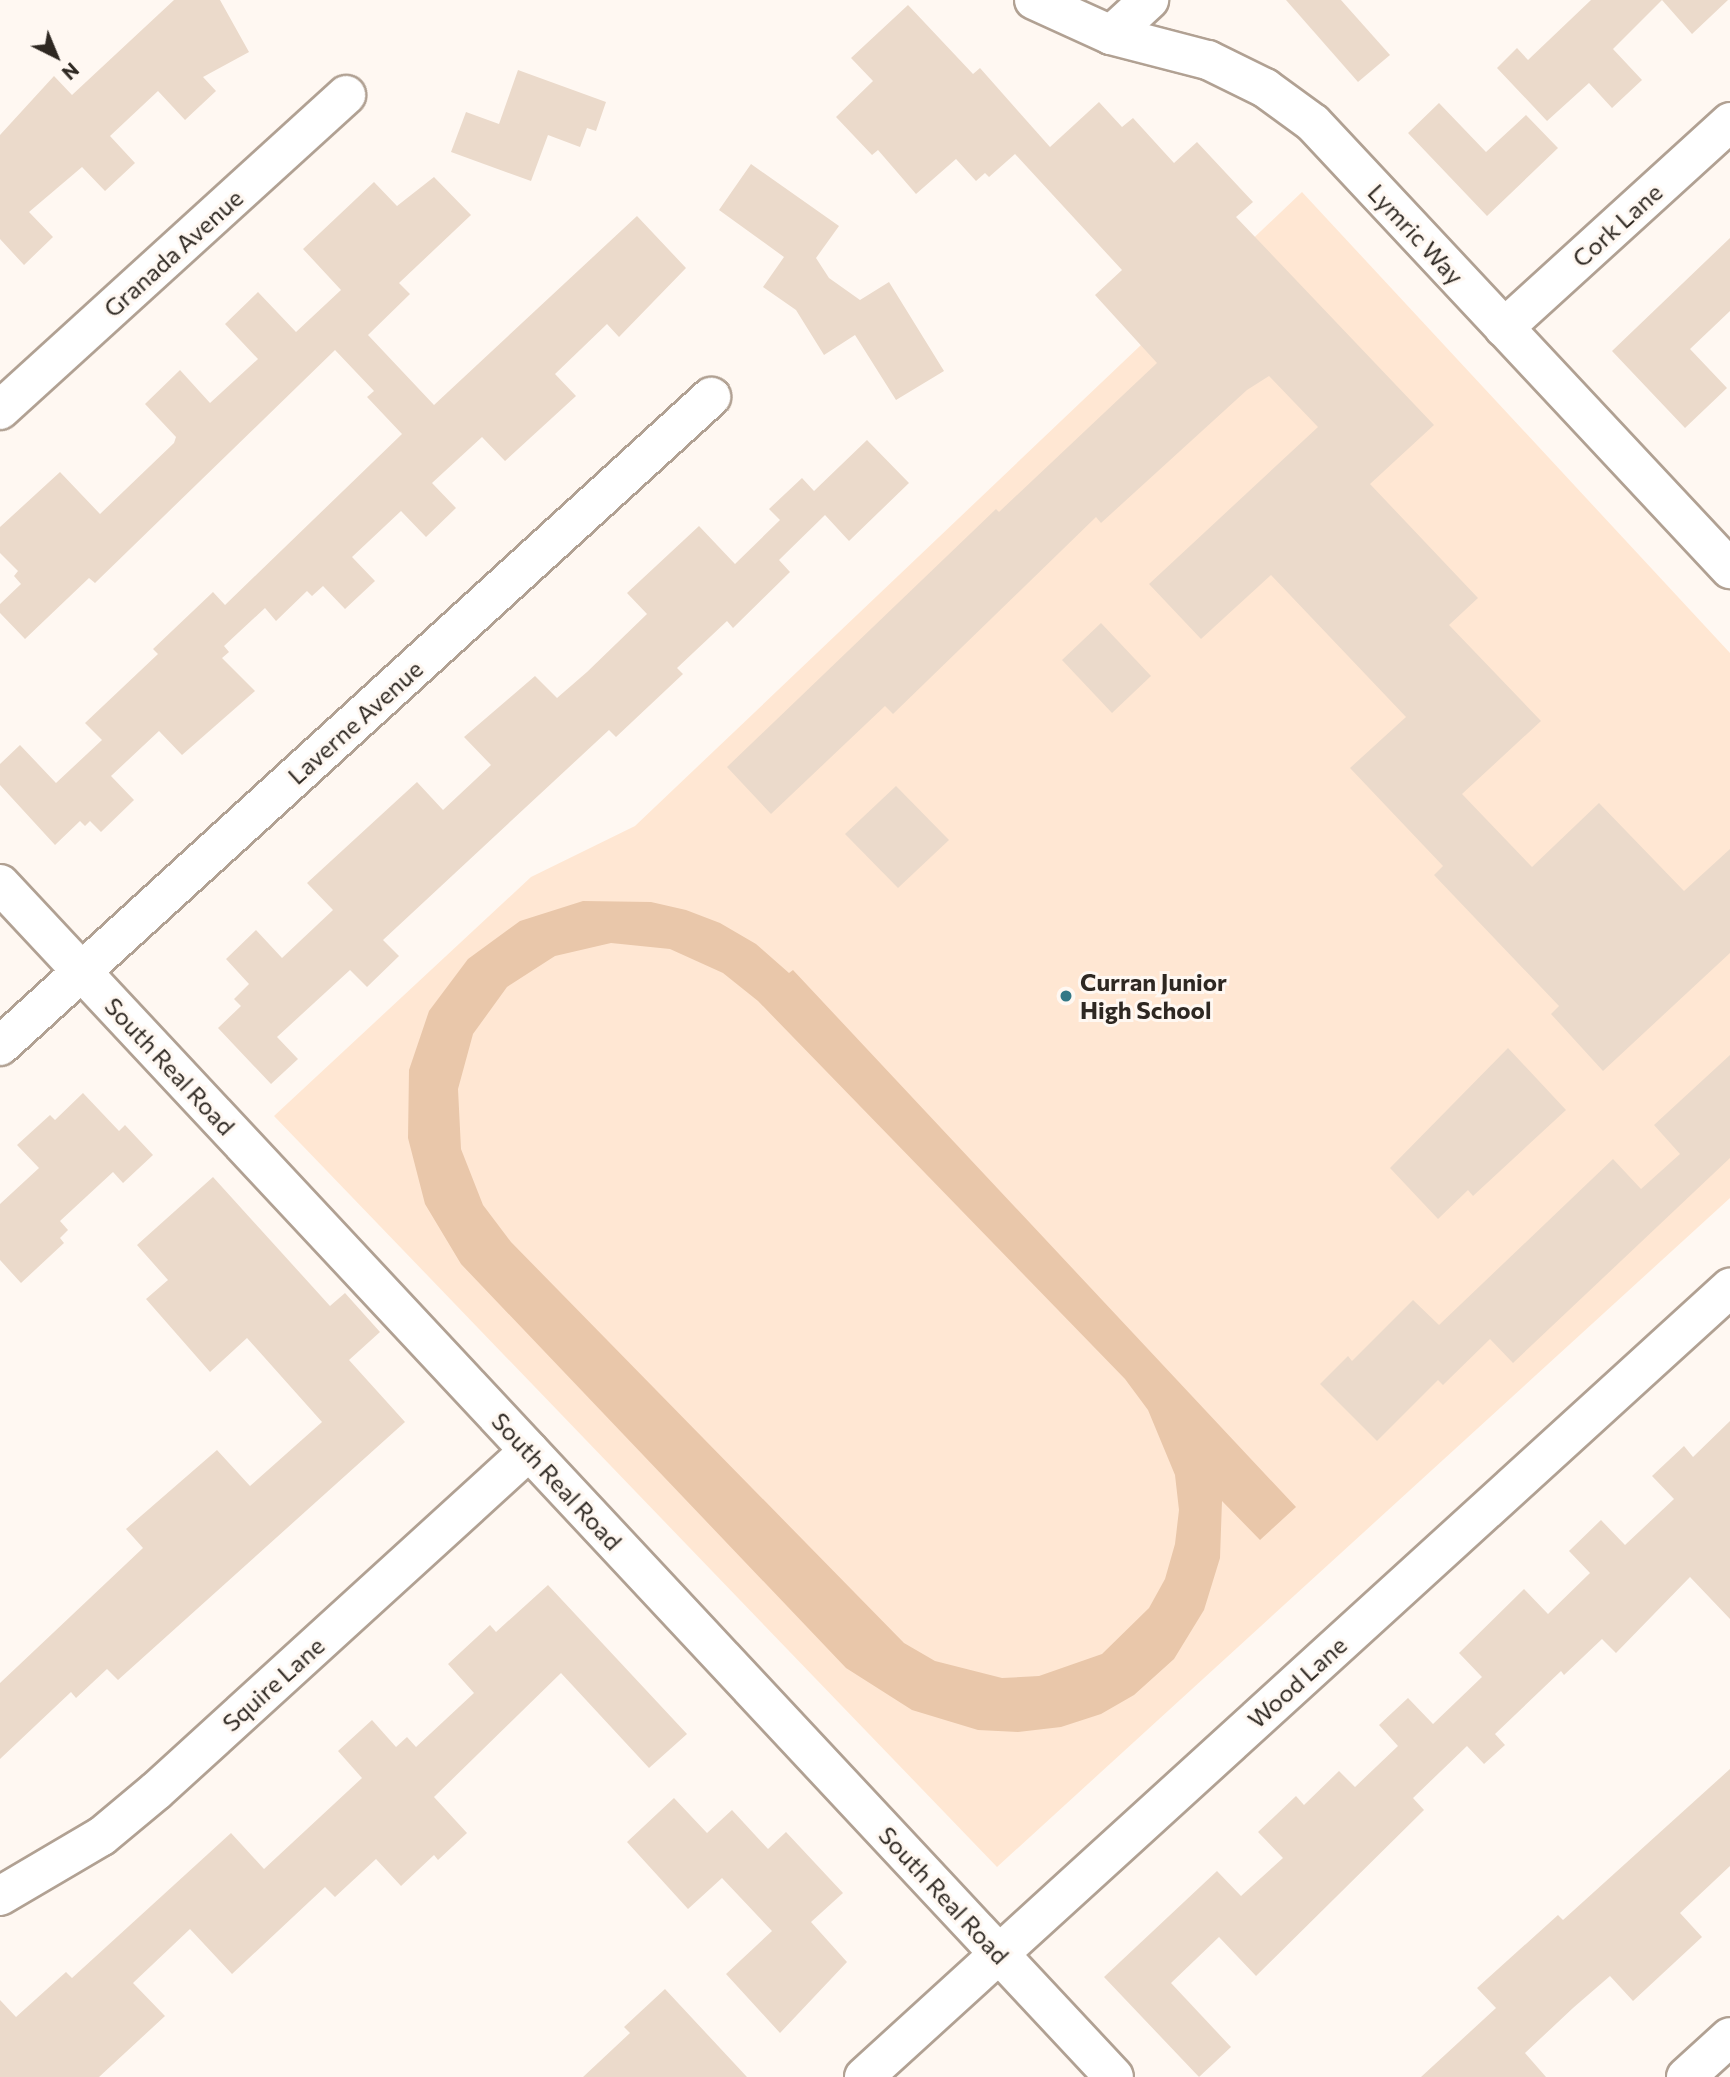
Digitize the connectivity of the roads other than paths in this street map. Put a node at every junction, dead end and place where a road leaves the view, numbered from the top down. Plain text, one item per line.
1 (1034, 0) edge
2 (1149, 0) edge
3 (1111, 34) junction
4 (346, 95) dead end
5 (1730, 122) edge
6 (1504, 328) junction
7 (711, 397) dead end
8 (0, 410) edge
9 (1730, 569) edge
10 (0, 884) edge
11 (82, 971) junction
12 (0, 1046) edge
13 (1730, 1288) edge
14 (529, 1451) junction
15 (0, 1896) edge
16 (998, 1954) junction
17 (1730, 2037) edge
18 (864, 2077) edge
19 (1114, 2077) edge
20 (1686, 2077) edge

1 - 3 street, Lymric Way
2 - 3 street
3 - 6 street, Lymric Way
4 - 8 street, Granada Avenue
5 - 6 street, Cork Lane
6 - 9 street, Lymric Way
7 - 11 street, Laverne Avenue
10 - 11 street, South Real Road
11 - 12 street, Laverne Avenue
11 - 14 street, South Real Road
13 - 16 street, Wood Lane
14 - 15 street, Squire Lane
14 - 16 street, South Real Road
16 - 18 street, Wood Lane
16 - 19 street, South Real Road
17 - 20 street

